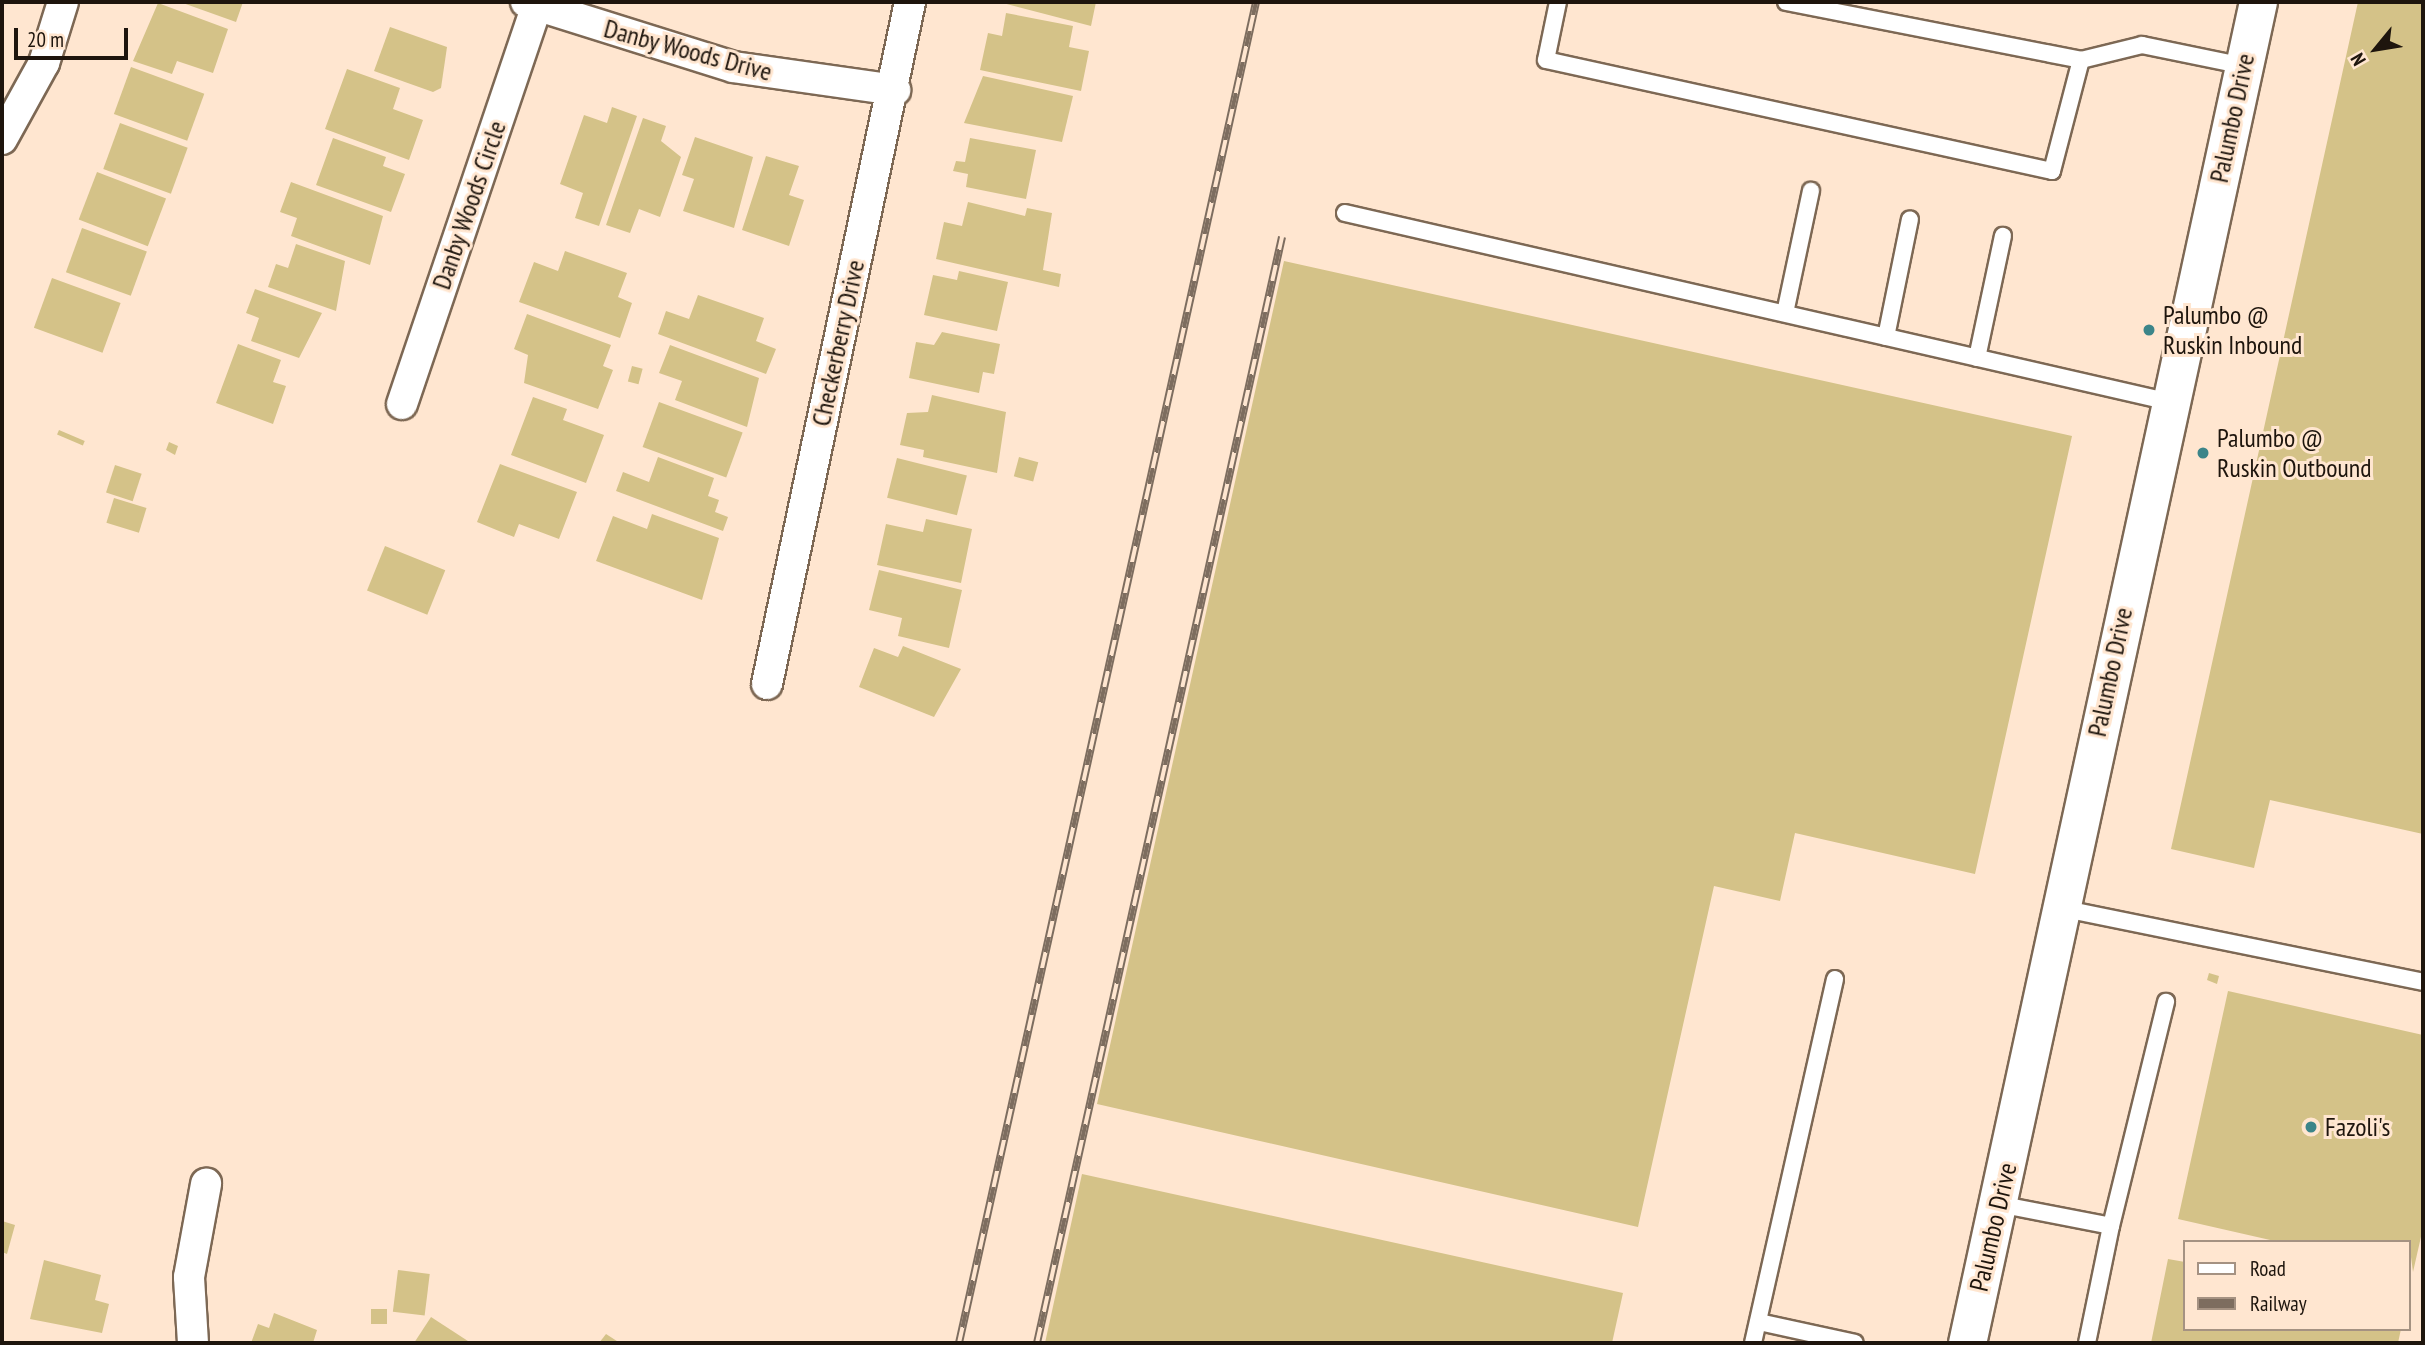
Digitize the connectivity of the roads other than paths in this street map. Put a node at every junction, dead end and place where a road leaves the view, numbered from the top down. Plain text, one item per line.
1 (63, 2) edge
2 (909, 2) edge
3 (1558, 2) edge
4 (1786, 2) edge
5 (2258, 2) edge
6 (532, 4) edge
7 (2081, 60) junction
8 (2244, 66) junction
9 (895, 90) junction
10 (2, 139) edge
11 (1811, 191) dead end
12 (1345, 213) dead end
13 (1910, 219) dead end
14 (2003, 236) dead end
15 (1785, 313) junction
16 (1886, 337) junction
17 (1977, 358) junction
18 (2170, 402) junction
19 (401, 404) dead end
20 (767, 684) dead end
21 (2060, 908) junction
22 (1835, 979) dead end
23 (2423, 982) edge
24 (2166, 1002) dead end
25 (206, 1184) dead end
26 (1998, 1204) junction
27 (2111, 1226) junction
28 (1759, 1322) junction
29 (192, 1343) edge
30 (1754, 1343) edge
31 (1855, 1343) edge
32 (1967, 1343) edge
33 (2087, 1343) edge

1 - 10 street
2 - 9 street, Checkerberry Drive
3 - 7 lane
4 - 7 lane
5 - 8 street, Palumbo Drive
6 - 9 street, Danby Woods Drive
6 - 19 street, Danby Woods Circle
7 - 8 lane
8 - 18 street, Palumbo Drive
9 - 20 street, Checkerberry Drive
11 - 15 lane
12 - 15 lane
13 - 16 lane
14 - 17 lane
15 - 16 lane
16 - 17 lane
17 - 18 lane
18 - 21 street, Palumbo Drive
21 - 23 lane
21 - 26 street, Palumbo Drive
22 - 28 lane
24 - 27 lane
25 - 29 street
26 - 27 lane
26 - 32 street, Palumbo Drive
27 - 33 lane
28 - 30 lane
28 - 31 lane

